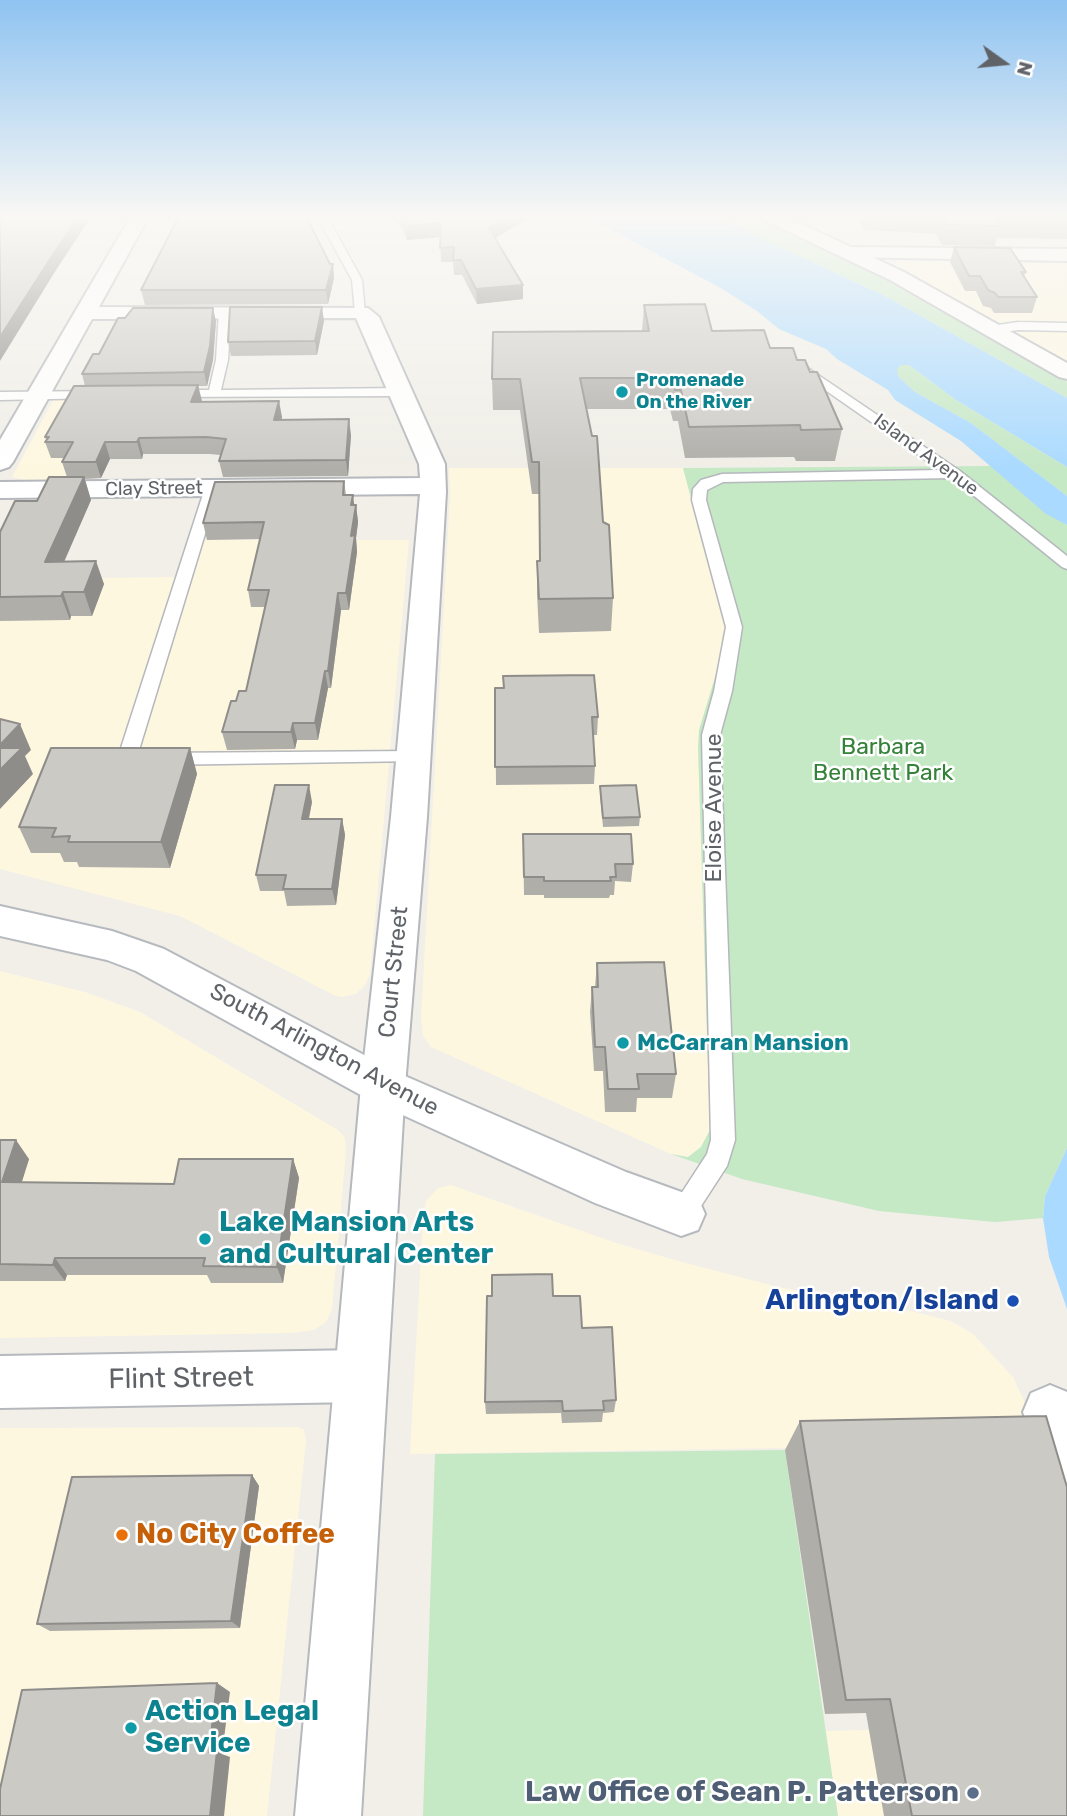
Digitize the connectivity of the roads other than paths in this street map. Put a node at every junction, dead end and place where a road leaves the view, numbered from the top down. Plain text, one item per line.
1 (92, 301) edge
2 (360, 301) edge
3 (937, 301) edge
4 (225, 311) junction
5 (361, 312) junction
6 (85, 313) junction
7 (1067, 327) edge
8 (991, 330) junction
9 (791, 360) edge
10 (1067, 372) edge
11 (401, 392) junction
12 (153, 394) edge
13 (214, 394) junction
14 (117, 395) edge
15 (0, 396) edge
16 (38, 396) junction
17 (0, 461) edge
18 (955, 474) junction
19 (433, 486) junction
20 (212, 488) junction
21 (0, 491) edge
22 (1067, 564) edge
23 (413, 757) junction
24 (0, 921) edge
25 (383, 1086) junction
26 (681, 1214) joint
27 (361, 1376) junction
28 (0, 1382) edge
29 (1050, 1412) dead end
30 (1067, 1472) edge
31 (328, 1816) edge

1 - 6 street
2 - 5 lane
3 - 8 street
4 - 5 street
4 - 6 street
4 - 13 lane
5 - 11 street, Court Street
6 - 16 street
7 - 8 lane
8 - 10 street
9 - 18 lane, Island Avenue
11 - 13 lane
11 - 19 street, Court Street
12 - 13 lane
14 - 16 lane
15 - 16 lane
16 - 17 street
18 - 22 lane, Island Avenue
18 - 26 lane, Eloise Avenue
19 - 20 street, Clay Street
19 - 23 street, Court Street
20 - 21 street, Clay Street
20 - 23 lane
23 - 25 street, Court Street
24 - 25 street, South Arlington Avenue
25 - 26 street, South Arlington Avenue
25 - 27 street, Court Street
27 - 28 street, Flint Street
27 - 31 street, Court Street
29 - 30 street

